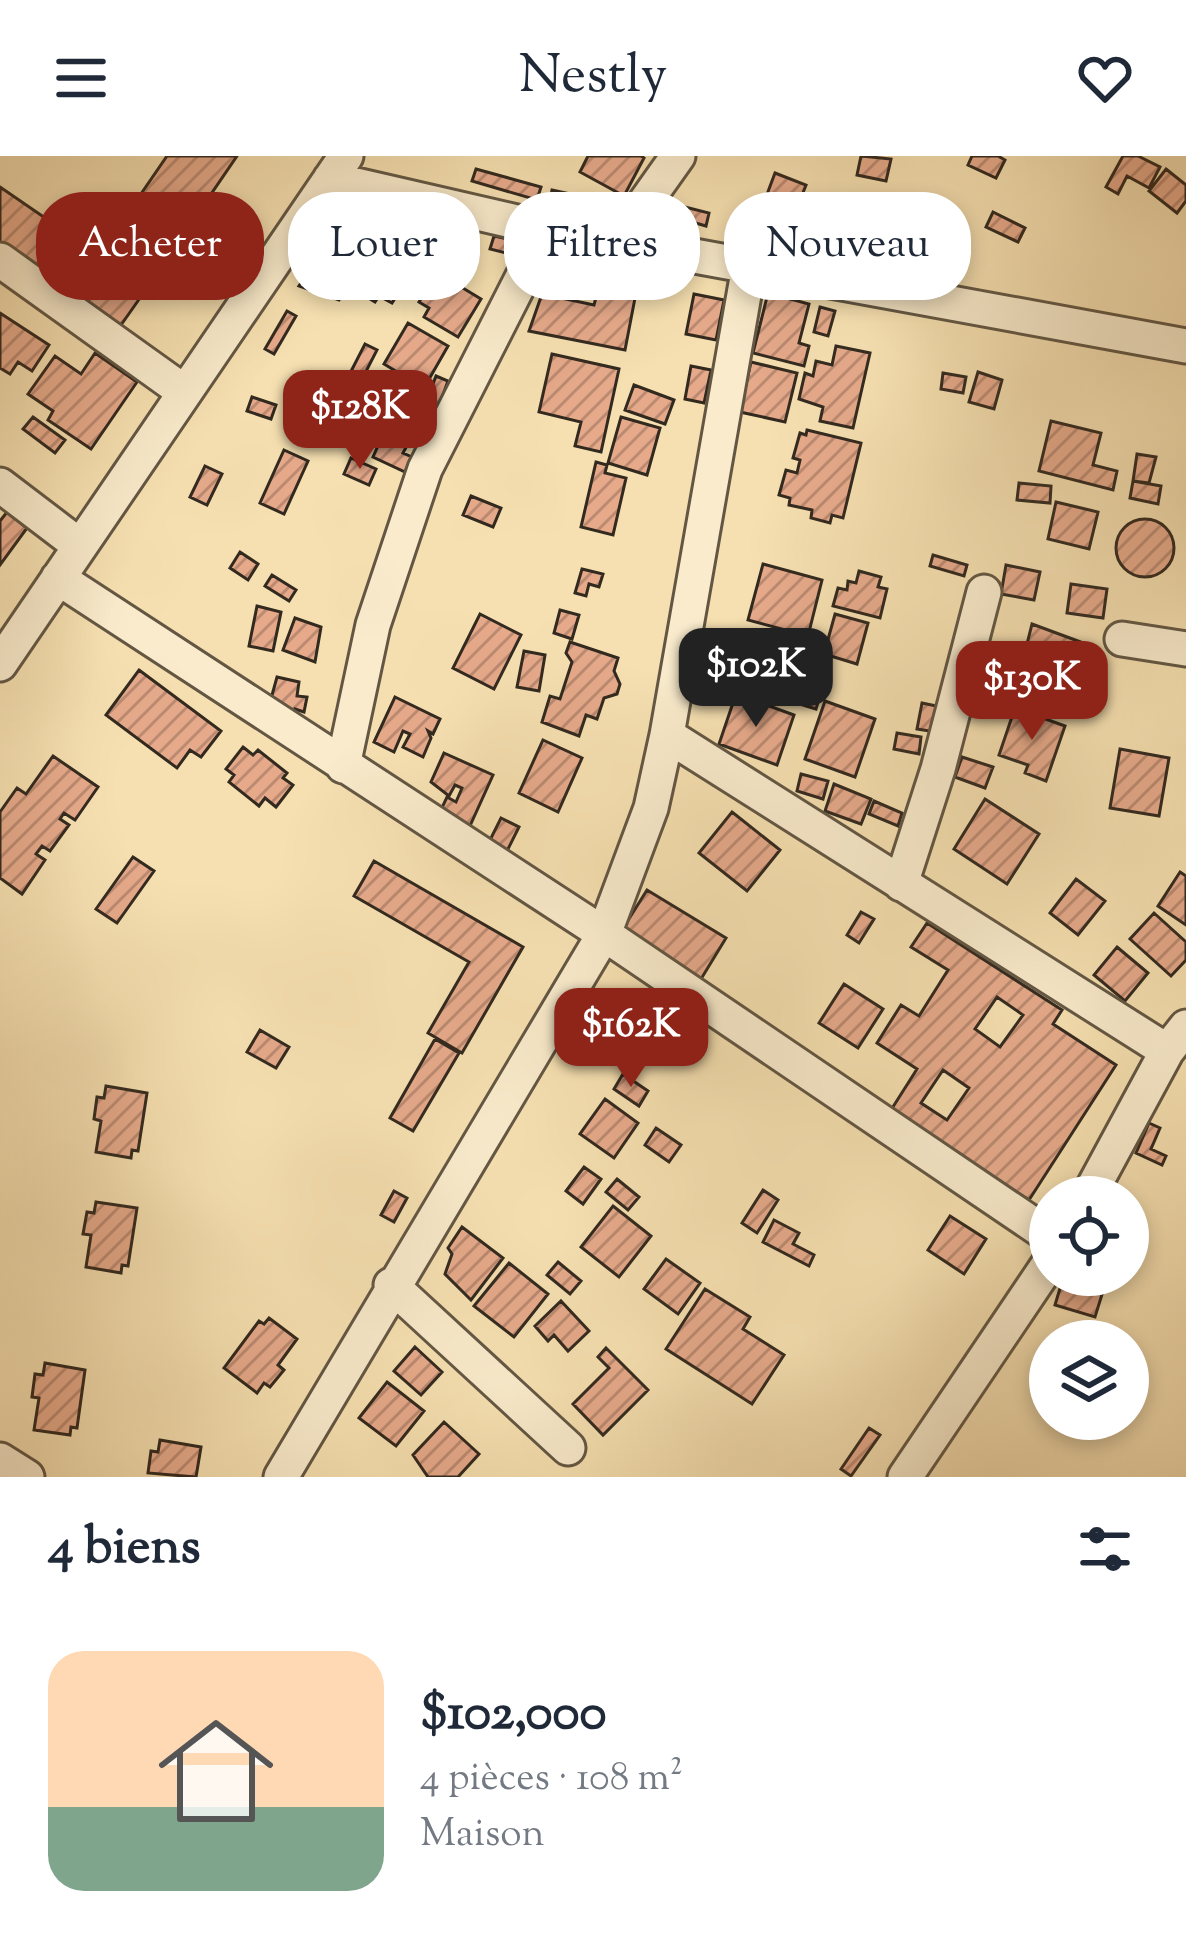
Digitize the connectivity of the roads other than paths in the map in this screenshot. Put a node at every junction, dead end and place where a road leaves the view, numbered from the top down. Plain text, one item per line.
1 (678, 156) edge
2 (338, 168) edge
3 (652, 192) edge
4 (504, 216) edge
5 (0, 260) edge
6 (511, 300) edge
7 (743, 300) edge
8 (935, 300) edge
9 (1186, 346) edge
10 (183, 391) junction
11 (0, 485) edge
12 (80, 546) junction
13 (58, 578) junction
14 (984, 592) dead end
15 (1121, 639) dead end
16 (1186, 649) edge
17 (0, 664) edge
18 (667, 735) junction
19 (343, 766) junction
20 (901, 884) junction
21 (604, 934) junction
22 (1176, 1039) edge
23 (1100, 1176) edge
24 (1029, 1222) edge
25 (392, 1285) junction
26 (1029, 1293) edge
27 (568, 1448) dead end
28 (0, 1460) edge
29 (27, 1477) edge
30 (281, 1477) edge
31 (905, 1477) edge

1 - 3 street
2 - 4 street
2 - 10 street
5 - 10 street
6 - 19 street
7 - 18 street
8 - 9 street
10 - 12 street
11 - 12 street
12 - 13 street
13 - 17 street
13 - 19 street
14 - 20 street
15 - 16 street
18 - 20 street
18 - 21 street
19 - 21 street
20 - 22 street
21 - 24 street
21 - 25 street
22 - 23 street
25 - 27 street
25 - 30 street
26 - 31 street
28 - 29 street

